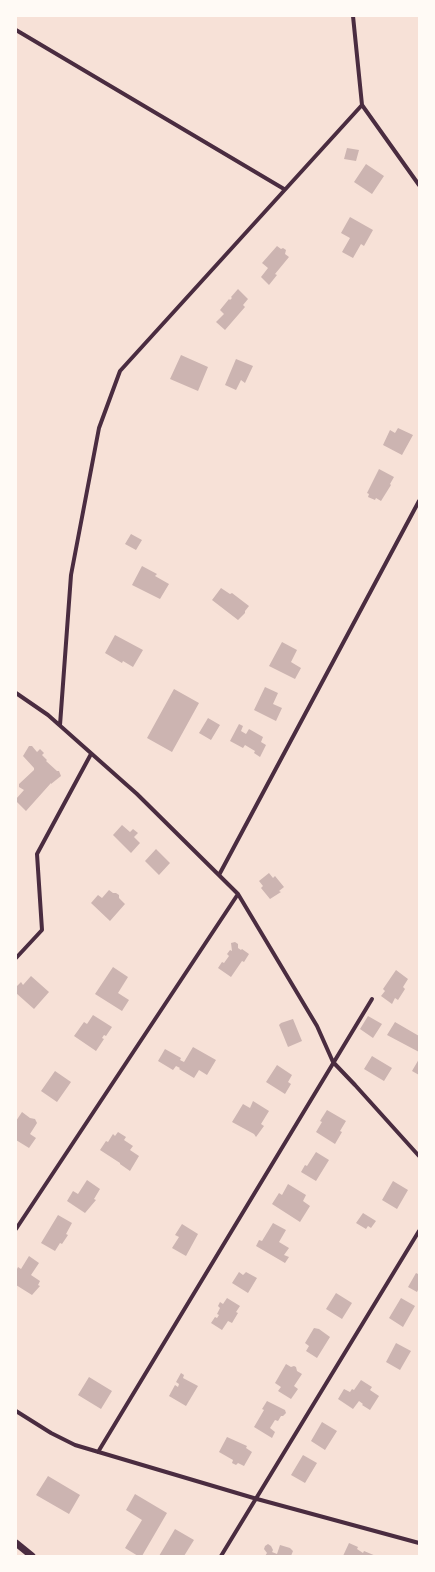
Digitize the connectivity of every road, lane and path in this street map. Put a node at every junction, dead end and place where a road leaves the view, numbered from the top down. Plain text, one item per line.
1 (353, 16) edge
2 (16, 30) edge
3 (362, 105) junction
4 (419, 185) edge
5 (284, 189) junction
6 (419, 501) edge
7 (16, 693) edge
8 (60, 725) junction
9 (91, 754) junction
10 (219, 875) junction
11 (238, 894) junction
12 (16, 958) edge
13 (372, 999) dead end
14 (333, 1062) junction
15 (419, 1156) edge
16 (16, 1229) edge
17 (419, 1231) edge
18 (16, 1411) edge
19 (98, 1452) junction
20 (257, 1499) junction
21 (16, 1543) edge
22 (419, 1543) edge
23 (32, 1556) edge
24 (221, 1556) edge

1 - 3 street
2 - 5 street
3 - 4 street
3 - 5 street
5 - 8 street
6 - 10 street
7 - 8 street
8 - 9 street
9 - 10 street
9 - 12 street
10 - 11 street
11 - 14 street
11 - 16 street
13 - 14 street
14 - 15 street
14 - 19 street
17 - 20 street
18 - 19 street
19 - 20 street
20 - 22 street
20 - 24 street
21 - 23 street

